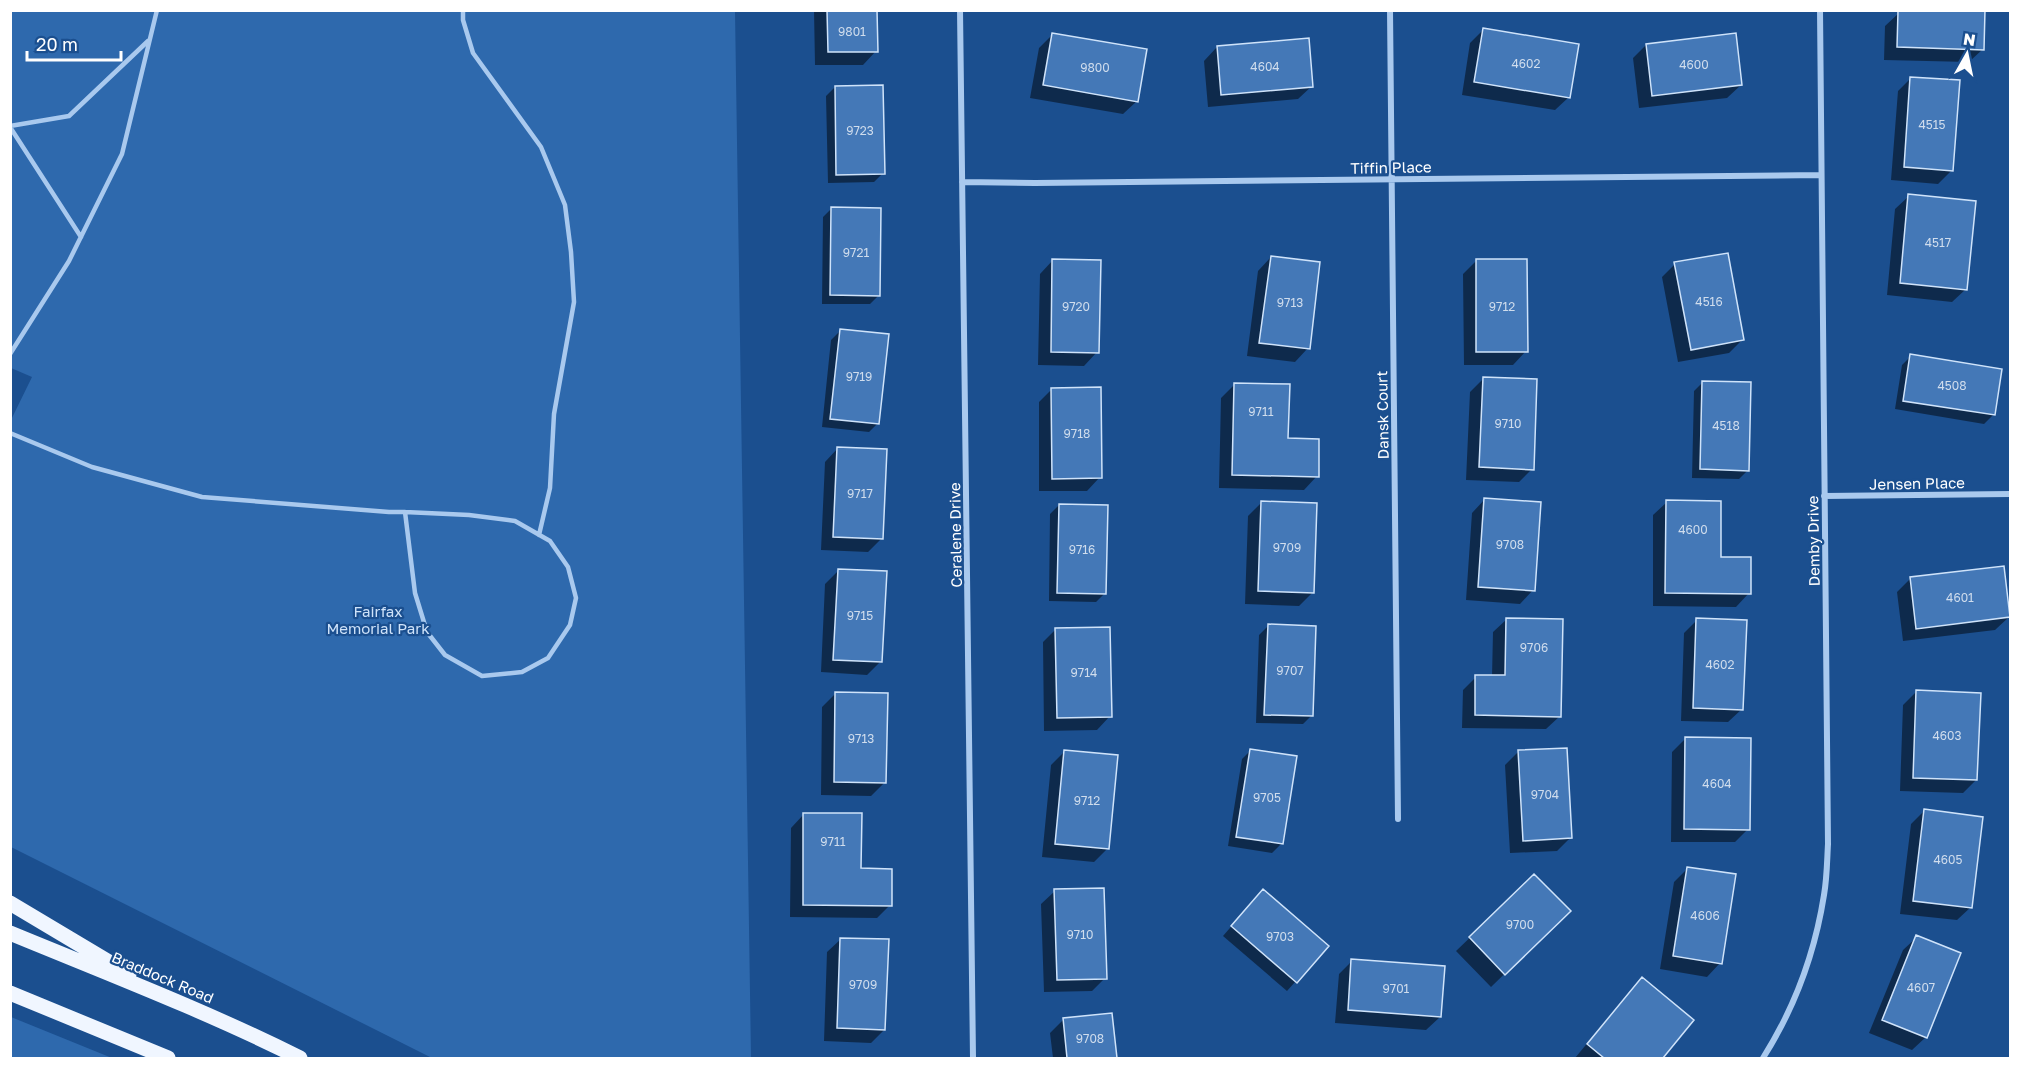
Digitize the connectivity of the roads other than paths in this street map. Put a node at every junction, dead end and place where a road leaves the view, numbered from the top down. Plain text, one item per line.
1 (157, 10) edge
2 (463, 10) edge
3 (960, 10) edge
4 (1390, 10) edge
5 (1820, 10) edge
6 (150, 40) junction
7 (10, 126) edge
8 (1821, 175) junction
9 (1392, 179) junction
10 (962, 182) junction
11 (81, 237) junction
12 (10, 354) edge
13 (10, 433) edge
14 (2010, 494) edge
15 (1824, 496) junction
16 (405, 512) junction
17 (539, 535) junction
18 (1398, 819) dead end
19 (10, 903) edge
20 (10, 933) edge
21 (10, 993) edge
22 (175, 1001) junction
23 (168, 1059) edge
24 (300, 1059) edge
25 (973, 1059) edge
26 (1763, 1059) edge

1 - 6 lane
2 - 17 lane
3 - 10 street, Ceralene Drive
4 - 9 street, Dansk Court
5 - 8 street, Demby Drive
6 - 7 lane
6 - 11 lane
7 - 11 lane
8 - 9 street, Tiffin Place
8 - 15 street, Demby Drive
9 - 10 street, Tiffin Place
9 - 18 street, Dansk Court
10 - 25 street, Ceralene Drive
11 - 12 lane
13 - 16 lane
14 - 15 street, Jensen Place
15 - 26 street, Demby Drive
16 - 17 lane
16 - 17 lane
19 - 22 main road
20 - 22 main road, Braddock Road
21 - 23 main road
22 - 24 main road, Braddock Road

